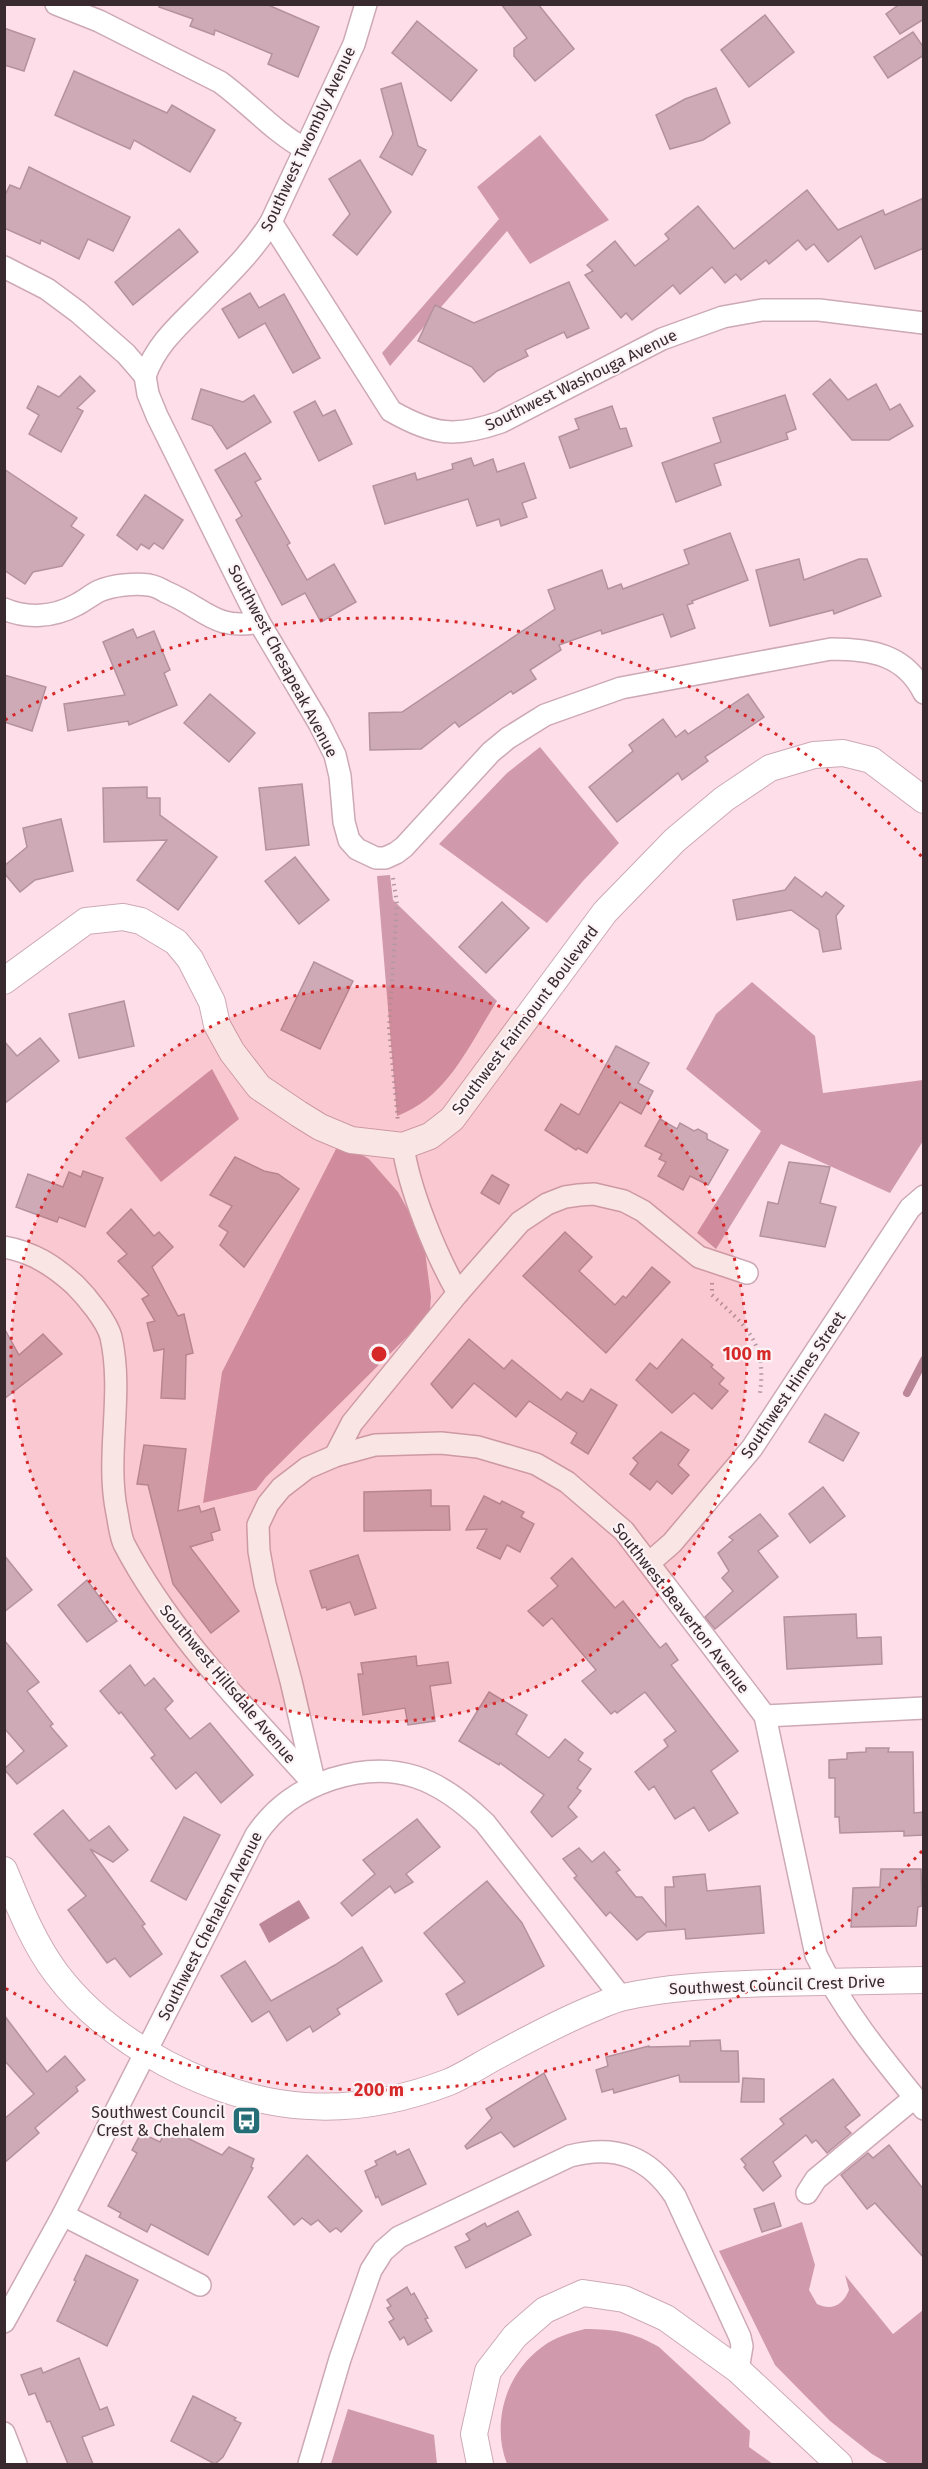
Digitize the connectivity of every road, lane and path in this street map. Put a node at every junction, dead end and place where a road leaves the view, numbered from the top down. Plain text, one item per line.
1 (56, 4) edge
2 (366, 4) edge
3 (305, 149) junction
4 (271, 222) junction
5 (4, 267) edge
6 (924, 323) edge
7 (145, 376) junction
8 (4, 609) edge
9 (259, 622) junction
10 (924, 693) edge
11 (923, 796) edge
12 (384, 858) junction
13 (4, 981) edge
14 (403, 1146) junction
15 (924, 1196) edge
16 (4, 1247) edge
17 (711, 1261) junction
18 (747, 1273) dead end
19 (458, 1293) junction
20 (758, 1401) dead end
21 (335, 1456) junction
22 (649, 1563) junction
23 (924, 1708) edge
24 (765, 1716) junction
25 (315, 1785) junction
26 (4, 1870) edge
27 (924, 1980) edge
28 (829, 1982) junction
29 (621, 1997) junction
30 (145, 2052) junction
31 (919, 2103) edge
32 (807, 2193) dead end
33 (63, 2215) junction
34 (200, 2285) dead end
35 (4, 2322) edge
36 (738, 2370) junction
37 (4, 2433) edge
38 (16, 2464) edge
39 (309, 2464) edge
40 (480, 2464) edge
41 (839, 2464) edge

1 - 3 street
2 - 3 street, Southwest Twombly Avenue
3 - 4 street, Southwest Twombly Avenue
4 - 6 street, Southwest Washouga Avenue
4 - 7 street, Southwest Twombly Avenue
5 - 7 street, Southwest Chesapeak Avenue
7 - 9 street, Southwest Chesapeak Avenue
8 - 9 street
9 - 12 street, Southwest Chesapeak Avenue
10 - 12 street
11 - 14 street, Southwest Fairmount Boulevard
12 - 14 path
13 - 14 street, Southwest Fairmount Boulevard
14 - 19 street
15 - 22 street, Southwest Himes Street
16 - 25 street, Southwest Hillsdale Avenue
17 - 18 street
17 - 19 street
17 - 20 path
19 - 21 street
21 - 22 street, Southwest Beaverton Avenue
21 - 25 street, Southwest Beaverton Avenue
22 - 24 street, Southwest Beaverton Avenue
23 - 24 street
24 - 28 street, Southwest Beaverton Avenue
25 - 29 street, Southwest Chehalem Avenue
25 - 30 street, Southwest Chehalem Avenue
26 - 30 street, Southwest Council Crest Drive
27 - 28 street, Southwest Council Crest Drive
28 - 29 street, Southwest Council Crest Drive
28 - 31 street, Southwest Beaverton Avenue
29 - 30 street, Southwest Council Crest Drive
30 - 33 street, Southwest Chehalem Avenue
31 - 32 street
33 - 34 street
33 - 35 street, Southwest Chehalem Avenue
36 - 39 street
36 - 40 street
36 - 41 street
37 - 38 street

